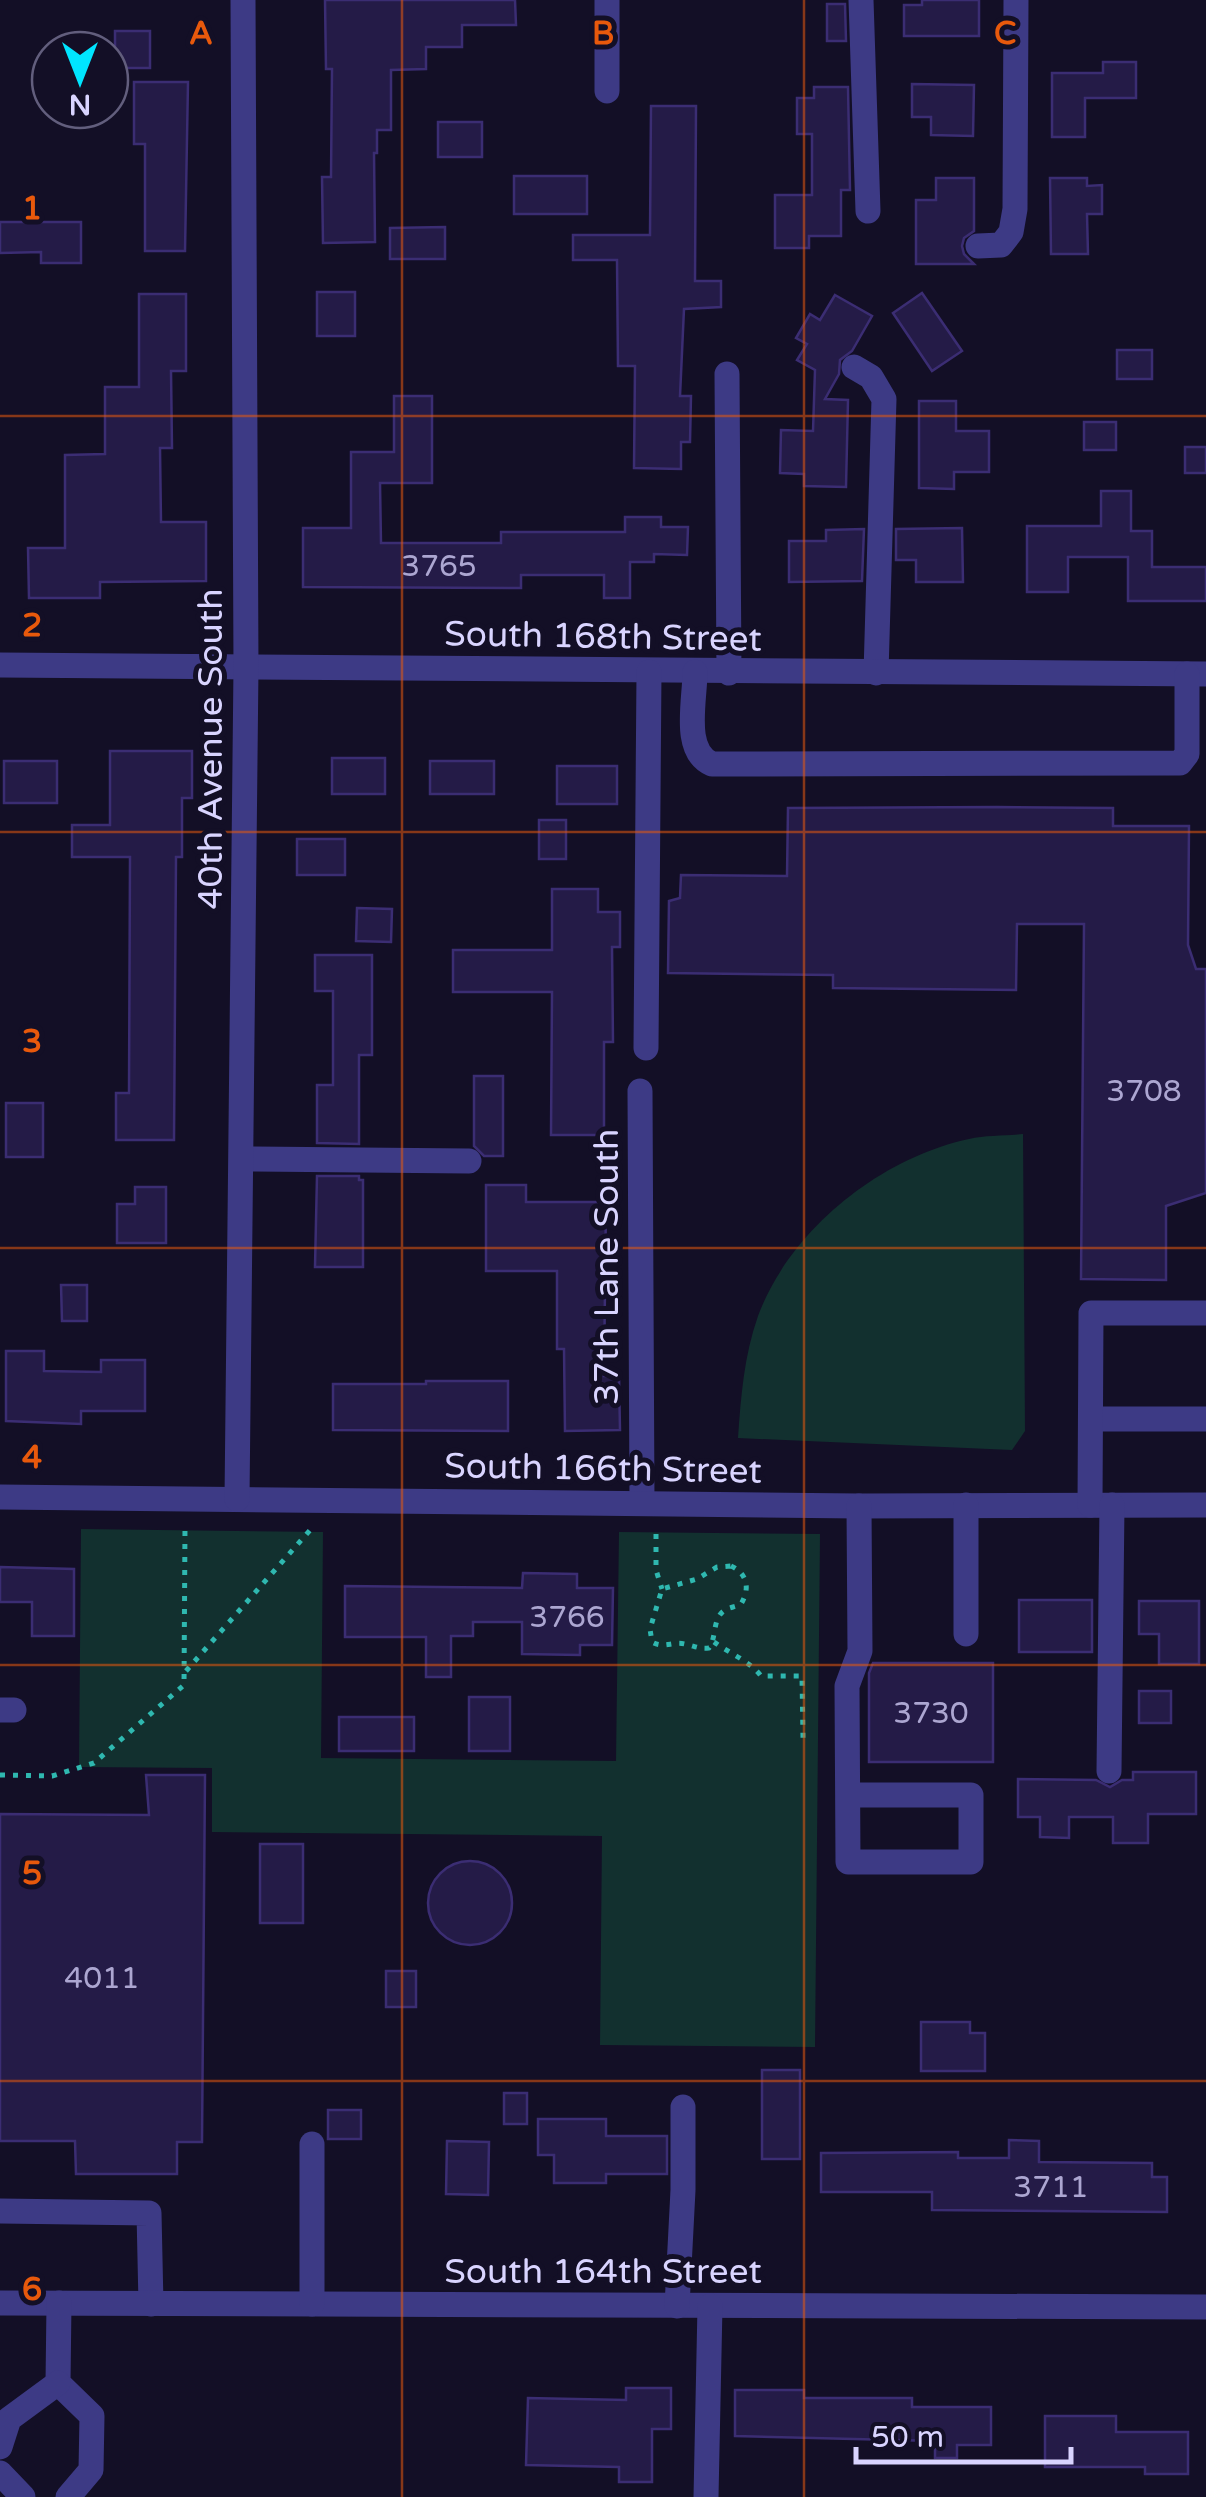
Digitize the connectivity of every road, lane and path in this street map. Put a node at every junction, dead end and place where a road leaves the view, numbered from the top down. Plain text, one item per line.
1 (243, 0) edge
2 (606, 0) edge
3 (861, 0) edge
4 (1016, 0) edge
5 (607, 91) dead end
6 (868, 211) dead end
7 (978, 246) dead end
8 (854, 367) dead end
9 (727, 374) dead end
10 (0, 665) edge
11 (246, 667) junction
12 (648, 672) junction
13 (696, 672) junction
14 (730, 673) junction
15 (876, 673) junction
16 (1197, 674) edge
17 (646, 1048) dead end
18 (640, 1091) dead end
19 (242, 1160) junction
20 (469, 1161) dead end
21 (1206, 1313) edge
22 (1091, 1418) junction
23 (1206, 1419) edge
24 (0, 1497) edge
25 (237, 1499) junction
26 (642, 1502) junction
27 (1101, 1505) junction
28 (1206, 1505) edge
29 (858, 1506) junction
30 (966, 1506) junction
31 (185, 1526) dead end
32 (312, 1528) dead end
33 (656, 1534) dead end
34 (662, 1588) junction
35 (966, 1634) dead end
36 (714, 1642) junction
37 (184, 1674) junction
38 (802, 1738) dead end
39 (1109, 1771) dead end
40 (0, 1775) edge
41 (848, 1795) junction
42 (684, 2107) dead end
43 (312, 2144) dead end
44 (0, 2211) edge
45 (0, 2303) edge
46 (60, 2303) junction
47 (151, 2304) junction
48 (312, 2304) junction
49 (677, 2306) junction
50 (710, 2306) junction
51 (1206, 2307) edge
52 (58, 2382) junction
53 (0, 2447) edge
54 (0, 2473) edge
55 (23, 2497) edge
56 (68, 2497) edge
57 (706, 2497) edge

1 - 11 street, 40th Avenue South
2 - 5 street
3 - 6 street
4 - 7 street
8 - 15 street
9 - 14 street
10 - 11 street, South 168th Street
11 - 12 street, South 168th Street
11 - 19 street, 40th Avenue South
12 - 13 street, South 168th Street
12 - 17 street
13 - 14 street, South 168th Street
13 - 16 street
14 - 15 street, South 168th Street
15 - 16 street, South 168th Street
18 - 26 street, 37th Lane South
19 - 20 street
19 - 25 street, 40th Avenue South
21 - 22 street
22 - 23 street
22 - 27 street
24 - 25 street, South 166th Street
25 - 26 street, South 166th Street
26 - 29 street, South 166th Street
27 - 28 street, South 166th Street
27 - 30 street, South 166th Street
27 - 39 street
29 - 30 street, South 166th Street
29 - 41 street
30 - 35 street
31 - 37 path
32 - 37 path
33 - 34 path
34 - 36 path
34 - 36 path
36 - 38 path
37 - 40 path
41 - 41 street
42 - 49 street
43 - 48 street
44 - 47 street
45 - 46 street, South 164th Street
46 - 47 street, South 164th Street
46 - 52 street
47 - 48 street, South 164th Street
48 - 49 street, South 164th Street
49 - 50 street, South 164th Street
50 - 51 street, South 164th Street
50 - 57 street
52 - 53 street
52 - 56 street
54 - 55 street

